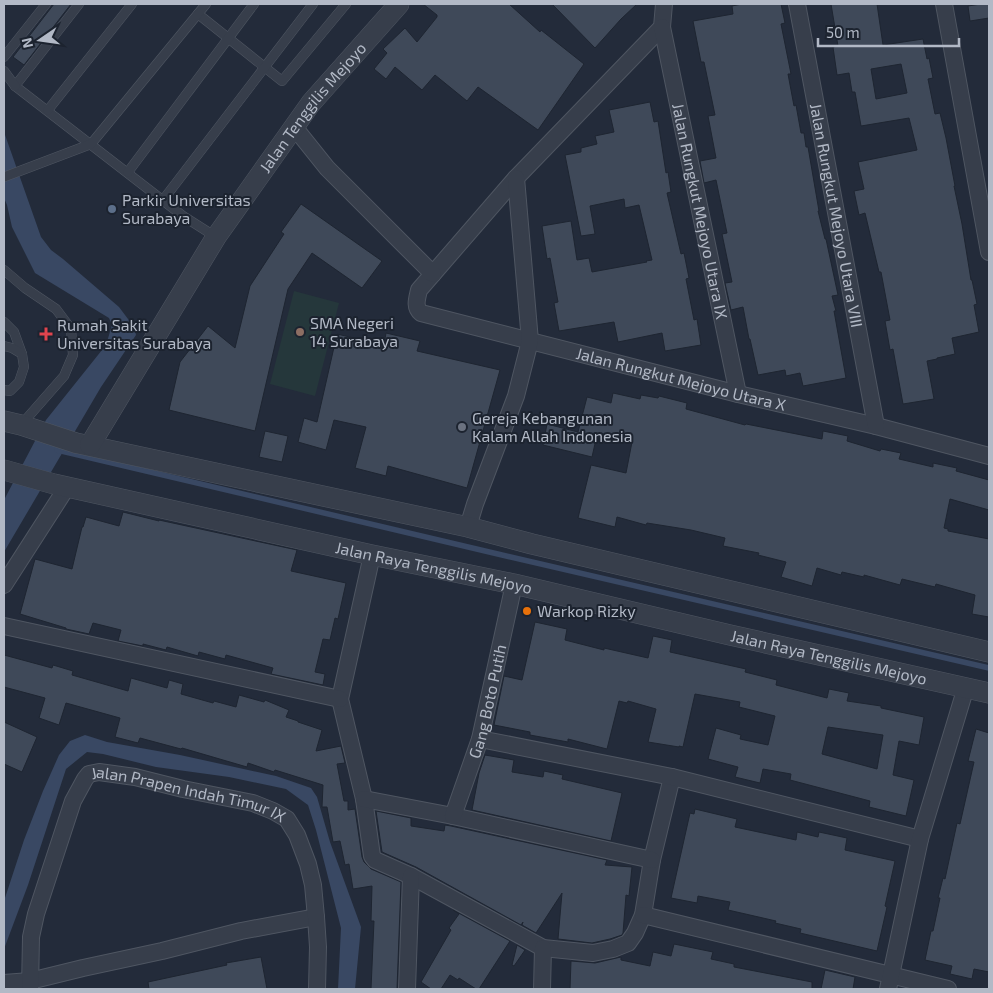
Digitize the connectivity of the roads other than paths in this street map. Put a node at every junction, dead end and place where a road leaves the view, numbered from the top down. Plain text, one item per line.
1 (46, 4) edge
2 (79, 4) edge
3 (132, 4) edge
4 (206, 4) edge
5 (254, 4) edge
6 (313, 4) edge
7 (346, 4) edge
8 (399, 4) edge
9 (664, 4) edge
10 (797, 4) edge
11 (944, 4) edge
12 (198, 14) junction
13 (662, 27) junction
14 (228, 38) junction
15 (4, 57) edge
16 (264, 67) junction
17 (4, 71) edge
18 (15, 86) junction
19 (48, 110) junction
20 (295, 128) junction
21 (91, 144) junction
22 (128, 172) junction
23 (4, 177) edge
24 (516, 178) junction
25 (162, 200) junction
26 (216, 237) junction
27 (989, 252) edge
28 (4, 270) edge
29 (433, 274) junction
30 (4, 322) edge
31 (530, 341) junction
32 (4, 346) edge
33 (22, 354) junction
34 (4, 390) edge
35 (738, 394) junction
36 (12, 423) edge
37 (876, 426) junction
38 (83, 444) junction
39 (989, 456) edge
40 (4, 470) edge
41 (60, 486) junction
42 (468, 527) junction
43 (372, 555) junction
44 (514, 584) junction
45 (4, 585) edge
46 (4, 626) edge
47 (989, 652) edge
48 (966, 687) junction
49 (989, 693) edge
50 (340, 699) junction
51 (480, 739) junction
52 (672, 777) junction
53 (364, 799) junction
54 (453, 816) junction
55 (920, 839) junction
56 (652, 860) junction
57 (411, 876) junction
58 (642, 915) junction
59 (316, 917) junction
60 (543, 948) junction
61 (889, 982) edge
62 (4, 983) edge
63 (30, 985) edge
64 (317, 989) edge
65 (407, 989) edge
66 (542, 989) edge
67 (948, 989) edge

1 - 15 lane
2 - 18 lane
3 - 19 lane
4 - 12 lane
5 - 14 lane
6 - 16 lane
7 - 16 lane
8 - 20 street, Jalan Tenggilis Mejoyo
9 - 13 street
10 - 37 street, Jalan Rungkut Mejoyo Utara VIII
11 - 27 street
12 - 14 lane
12 - 21 lane
13 - 24 street
13 - 35 street, Jalan Rungkut Mejoyo Utara IX
14 - 16 lane
14 - 22 lane
16 - 25 lane
17 - 18 lane
18 - 19 lane
19 - 21 lane
20 - 26 street, Jalan Tenggilis Mejoyo
20 - 29 street
21 - 22 lane
21 - 23 lane
22 - 25 lane
24 - 29 street
24 - 31 street
25 - 26 lane
26 - 38 street, Jalan Tenggilis Mejoyo
28 - 36 lane
29 - 31 street, Jalan Rungkut Mejoyo Utara X
30 - 33 lane
31 - 35 street, Jalan Rungkut Mejoyo Utara X
31 - 42 street
32 - 33 lane
33 - 34 lane
35 - 37 street, Jalan Rungkut Mejoyo Utara X
36 - 38 street
37 - 39 street, Jalan Rungkut Mejoyo Utara X
38 - 42 street
40 - 41 street, Jalan Raya Tenggilis Mejoyo
41 - 43 street, Jalan Raya Tenggilis Mejoyo
41 - 45 street
42 - 47 street
43 - 44 street, Jalan Raya Tenggilis Mejoyo
43 - 50 street
44 - 48 street, Jalan Raya Tenggilis Mejoyo
44 - 51 street, Gang Boto Putih
46 - 50 street
48 - 49 street, Jalan Raya Tenggilis Mejoyo
48 - 55 street
50 - 53 street
51 - 52 street
51 - 54 street, Gang Boto Putih
52 - 55 street
52 - 56 street
53 - 54 street
53 - 57 street
54 - 56 street
55 - 61 street
56 - 58 street
57 - 60 street
57 - 65 street
58 - 60 street
58 - 61 street
59 - 63 street
59 - 63 street, Jalan Prapen Indah Timur IX
59 - 64 street
60 - 66 street
61 - 67 street
62 - 63 street

